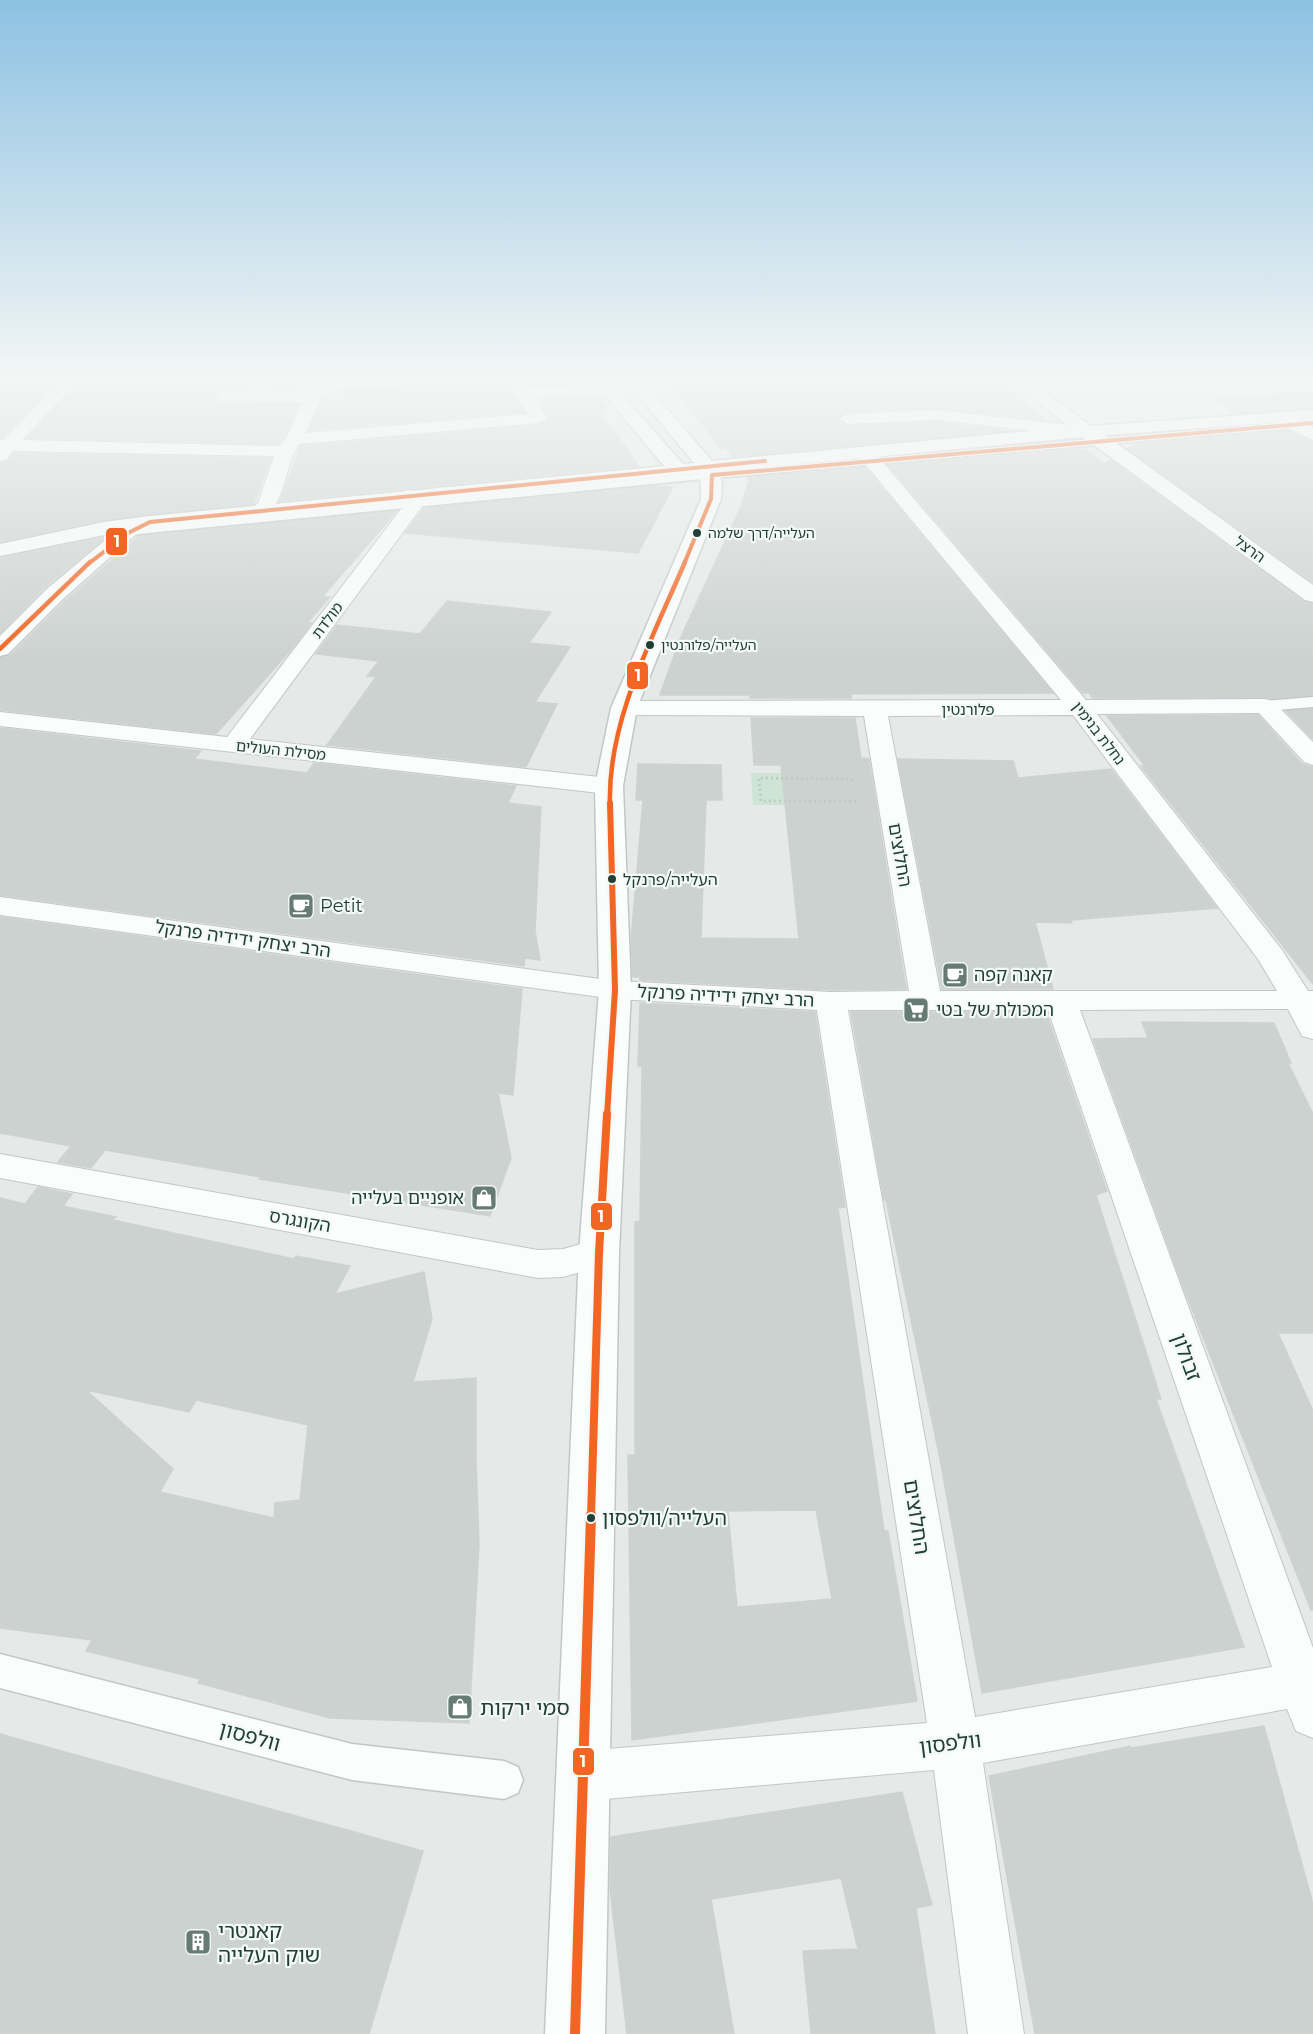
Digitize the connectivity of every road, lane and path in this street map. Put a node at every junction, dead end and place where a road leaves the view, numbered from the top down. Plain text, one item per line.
1 (280, 471) edge
2 (670, 471) edge
3 (710, 471) joint
4 (884, 471) edge
5 (1142, 471) edge
6 (412, 500) junction
7 (260, 511) junction
8 (150, 522) junction
9 (127, 532) junction
10 (47, 541) junction
11 (0, 550) edge
12 (1313, 595) edge
13 (0, 649) edge
14 (1313, 702) edge
15 (1265, 706) junction
16 (624, 708) junction
17 (1080, 708) junction
18 (875, 710) junction
19 (0, 719) edge
20 (233, 745) junction
21 (1313, 757) edge
22 (860, 779) dead end
23 (609, 786) junction
24 (862, 801) dead end
25 (0, 906) edge
26 (615, 990) junction
27 (1060, 999) junction
28 (831, 1000) junction
29 (926, 1000) junction
30 (1306, 1000) edge
31 (1313, 1029) edge
32 (0, 1166) edge
33 (599, 1253) junction
34 (0, 1671) edge
35 (1310, 1693) edge
36 (955, 1744) junction
37 (583, 1776) junction
38 (504, 1780) dead end
39 (575, 2034) edge
40 (996, 2034) edge

1 - 7 street
2 - 6 street
3 - 6 lane
3 - 16 street
4 - 17 street, נחלת בנימין
5 - 12 street, הרצל
6 - 7 street
6 - 9 lane
6 - 20 street, מולדת
7 - 8 street
8 - 9 street
8 - 10 street
9 - 10 street
9 - 13 street
10 - 11 street
14 - 15 street, פלורנטין
15 - 17 street, פלורנטין
15 - 21 street
16 - 18 street, פלורנטין
16 - 23 street
17 - 18 street, פלורנטין
17 - 30 street, נחלת בנימין
18 - 29 street, החלוצים
19 - 20 street, מסילת העולים
20 - 23 street, מסילת העולים
22 - 24 path
23 - 26 street
25 - 26 street, הרב יצחק ידידיה פרנקל
26 - 28 street, הרב יצחק ידידיה פרנקל
26 - 33 street
27 - 29 street, הרב יצחק ידידיה פרנקל
27 - 30 street, הרב יצחק ידידיה פרנקל
27 - 35 street, זבולון
28 - 29 street, הרב יצחק ידידיה פרנקל
28 - 36 street, החלוצים
30 - 31 street, נחלת בנימין
32 - 33 street, הקונגרס
33 - 37 street
34 - 38 street, וולפסון
35 - 36 street, וולפסון
36 - 37 street, וולפסון
36 - 40 street, החלוצים
37 - 39 street

